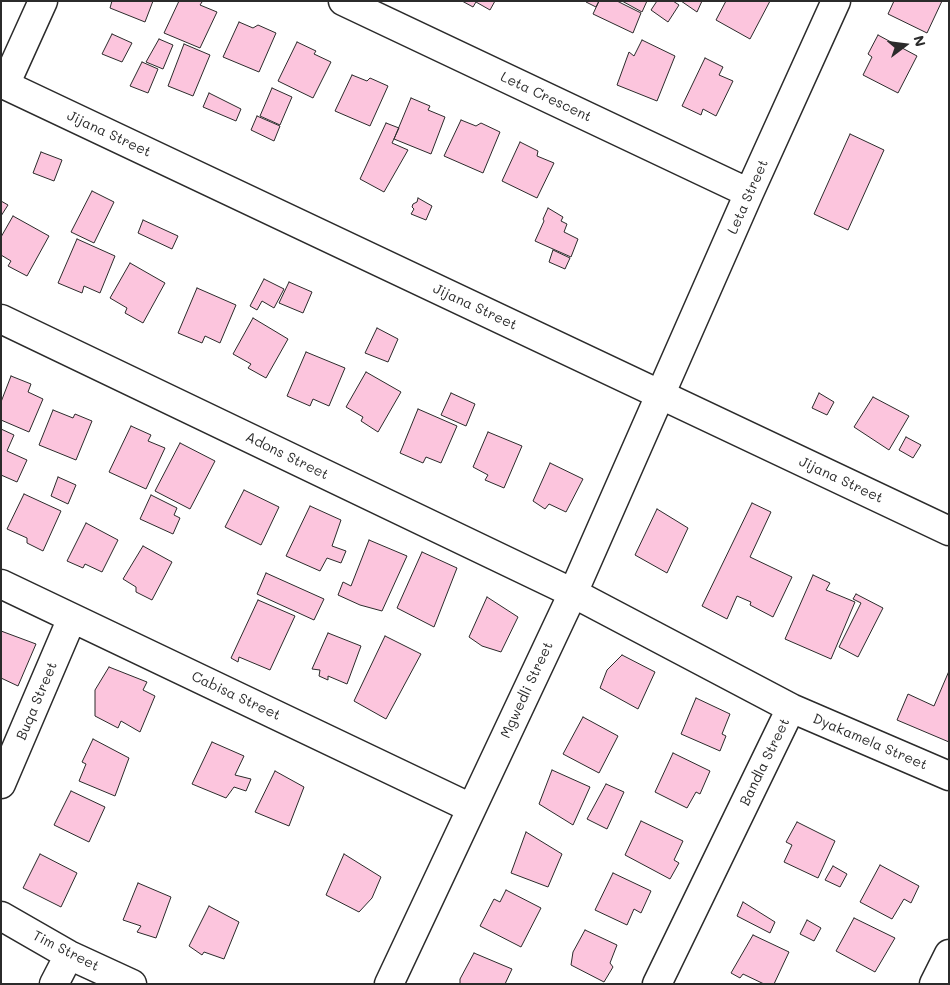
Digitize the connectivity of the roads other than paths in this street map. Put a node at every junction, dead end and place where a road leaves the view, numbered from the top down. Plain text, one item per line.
1 (44, 1) edge
2 (343, 1) edge
3 (836, 1) edge
4 (3, 84) edge
5 (749, 193) junction
6 (1, 319) edge
7 (660, 394) junction
8 (949, 531) edge
9 (1, 584) edge
10 (573, 593) junction
11 (72, 618) junction
12 (791, 708) junction
13 (949, 776) edge
14 (1, 784) edge
15 (472, 808) junction
16 (1, 916) edge
17 (69, 954) junction
18 (949, 954) edge
19 (54, 984) edge
20 (132, 984) edge
21 (389, 984) edge
22 (657, 984) edge
23 (934, 984) edge

1 - 4 street
2 - 5 street, Leta Crescent
3 - 5 street, Leta Street
4 - 7 street, Jijana Street
5 - 7 street, Leta Street
6 - 10 street, Adons Street
7 - 8 street, Jijana Street
7 - 10 street, Mgwedli Street
9 - 11 street, Cabisa Street
10 - 12 street, Bandla Street
10 - 15 street, Mgwedli Street
11 - 14 street, Buqa Street
11 - 15 street, Cabisa Street
12 - 13 street, Dyakamela Street
12 - 22 street, Bandla Street
15 - 21 street, Mgwedli Street
16 - 17 street, Tim Street
17 - 19 street
17 - 20 street, Tim Street
18 - 23 street

